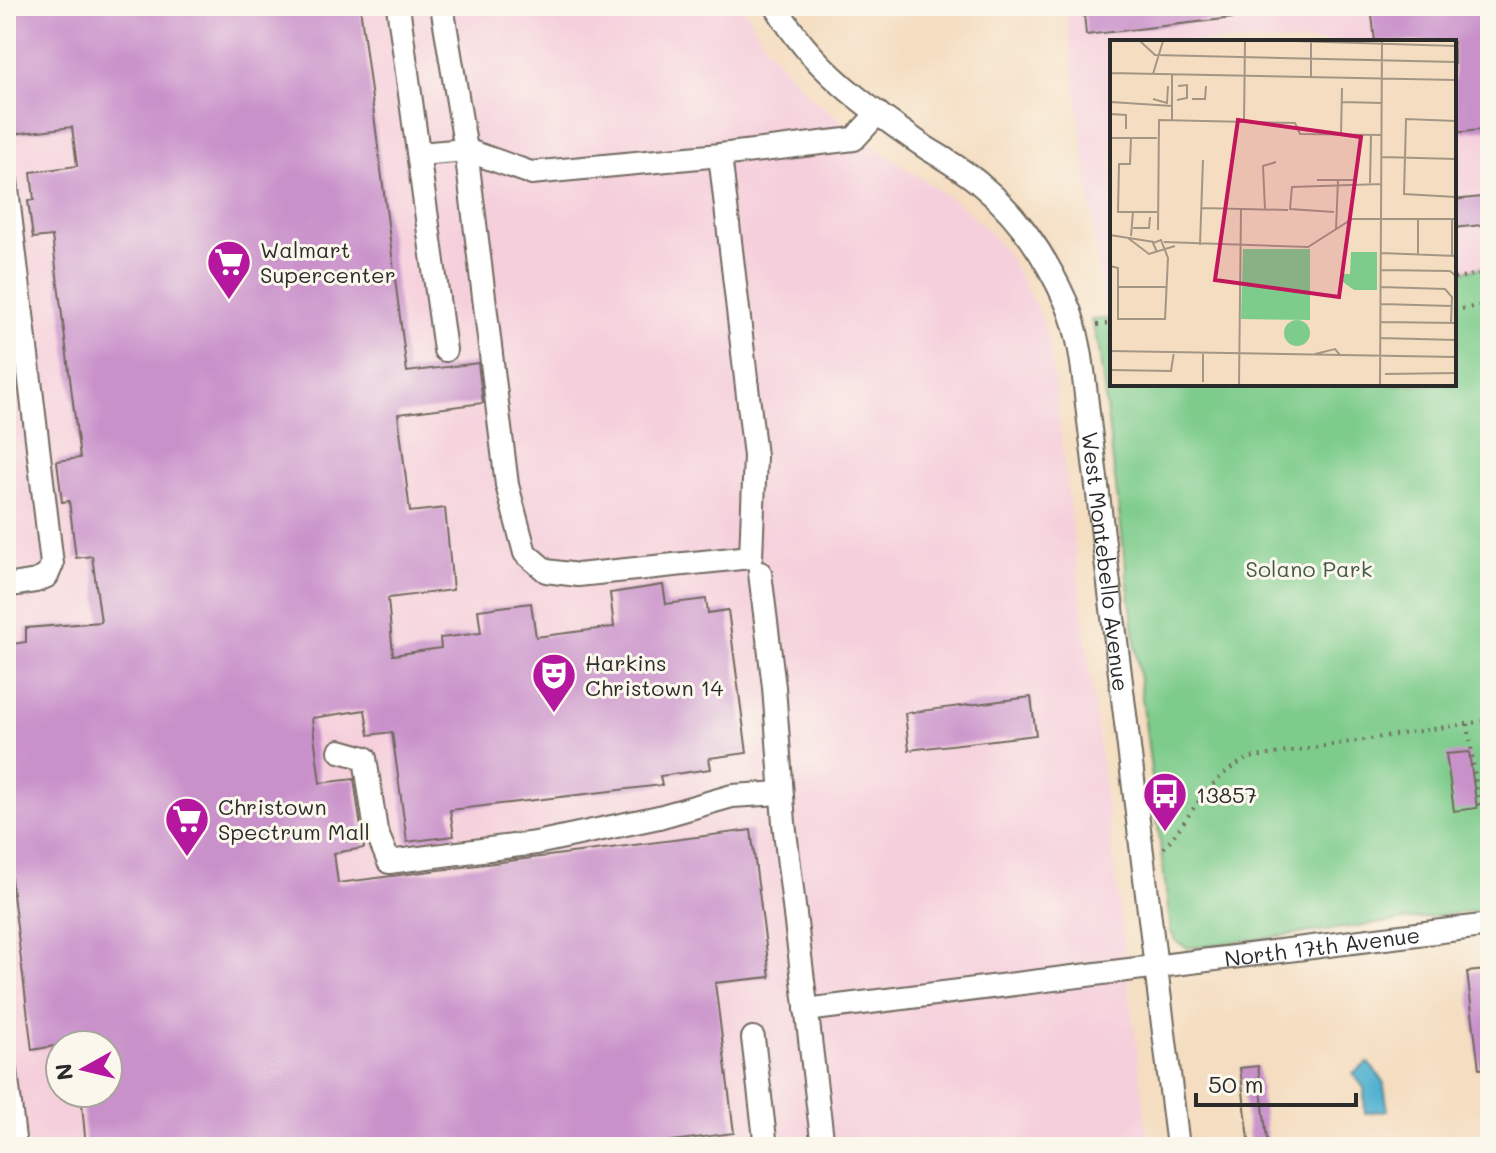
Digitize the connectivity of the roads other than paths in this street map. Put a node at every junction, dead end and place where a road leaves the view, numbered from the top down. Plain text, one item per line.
1 (398, 6) edge
2 (442, 6) edge
3 (776, 6) edge
4 (878, 113) junction
5 (466, 150) junction
6 (419, 154) junction
7 (720, 155) junction
8 (6, 183) edge
9 (445, 350) dead end
10 (760, 573) dead end
11 (6, 586) edge
12 (340, 751) dead end
13 (781, 793) junction
14 (1490, 925) edge
15 (1156, 966) junction
16 (806, 1010) junction
17 (753, 1038) dead end
18 (6, 1071) edge
19 (8, 1098) edge
20 (15, 1147) edge
21 (766, 1147) edge
22 (823, 1147) edge
23 (1178, 1147) edge

1 - 6 street
2 - 5 street
3 - 4 street, West Montebello Avenue
4 - 7 street
4 - 15 street, West Montebello Avenue
5 - 6 street
5 - 7 street
5 - 7 street
6 - 9 street
8 - 11 street
10 - 13 street
12 - 13 street
13 - 16 street
14 - 15 street, North 17th Avenue
15 - 16 street, North 17th Avenue
15 - 23 street, West Montebello Avenue
16 - 22 street
17 - 21 street
18 - 19 street
19 - 20 street

